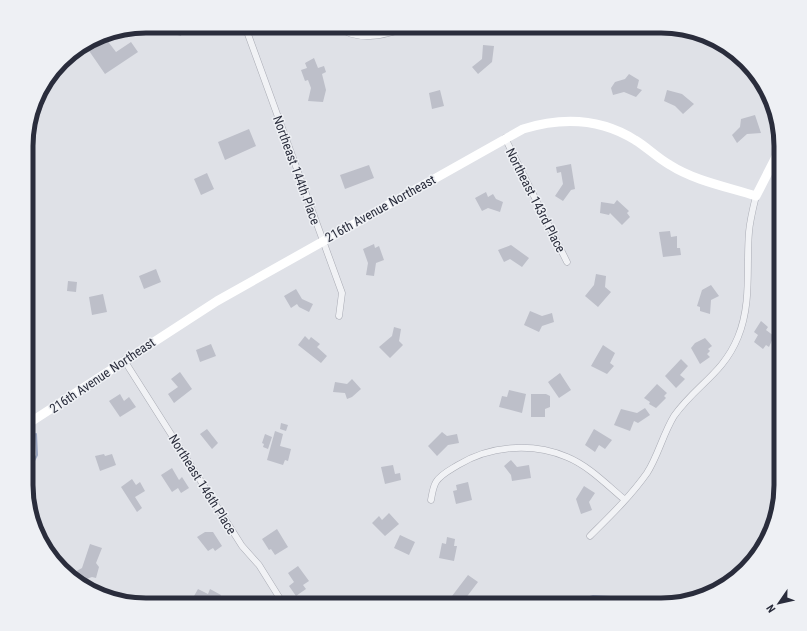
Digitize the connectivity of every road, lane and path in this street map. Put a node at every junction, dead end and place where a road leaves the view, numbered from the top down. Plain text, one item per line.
1 (248, 33) edge
2 (351, 33) edge
3 (388, 33) edge
4 (505, 138) junction
5 (774, 161) edge
6 (756, 196) junction
7 (323, 241) junction
8 (567, 262) dead end
9 (339, 316) dead end
10 (124, 360) junction
11 (33, 420) edge
12 (431, 500) dead end
13 (625, 500) junction
14 (590, 536) dead end
15 (280, 598) edge

1 - 7 street, Northeast 144th Place
2 - 3 street
4 - 6 street, 216th Avenue Northeast
4 - 7 street, 216th Avenue Northeast
4 - 8 street, Northeast 143rd Place
5 - 6 street
6 - 13 street
7 - 9 street, Northeast 144th Place
7 - 10 street, 216th Avenue Northeast
10 - 11 street, 216th Avenue Northeast
10 - 15 street, Northeast 146th Place
12 - 13 street
13 - 14 street

